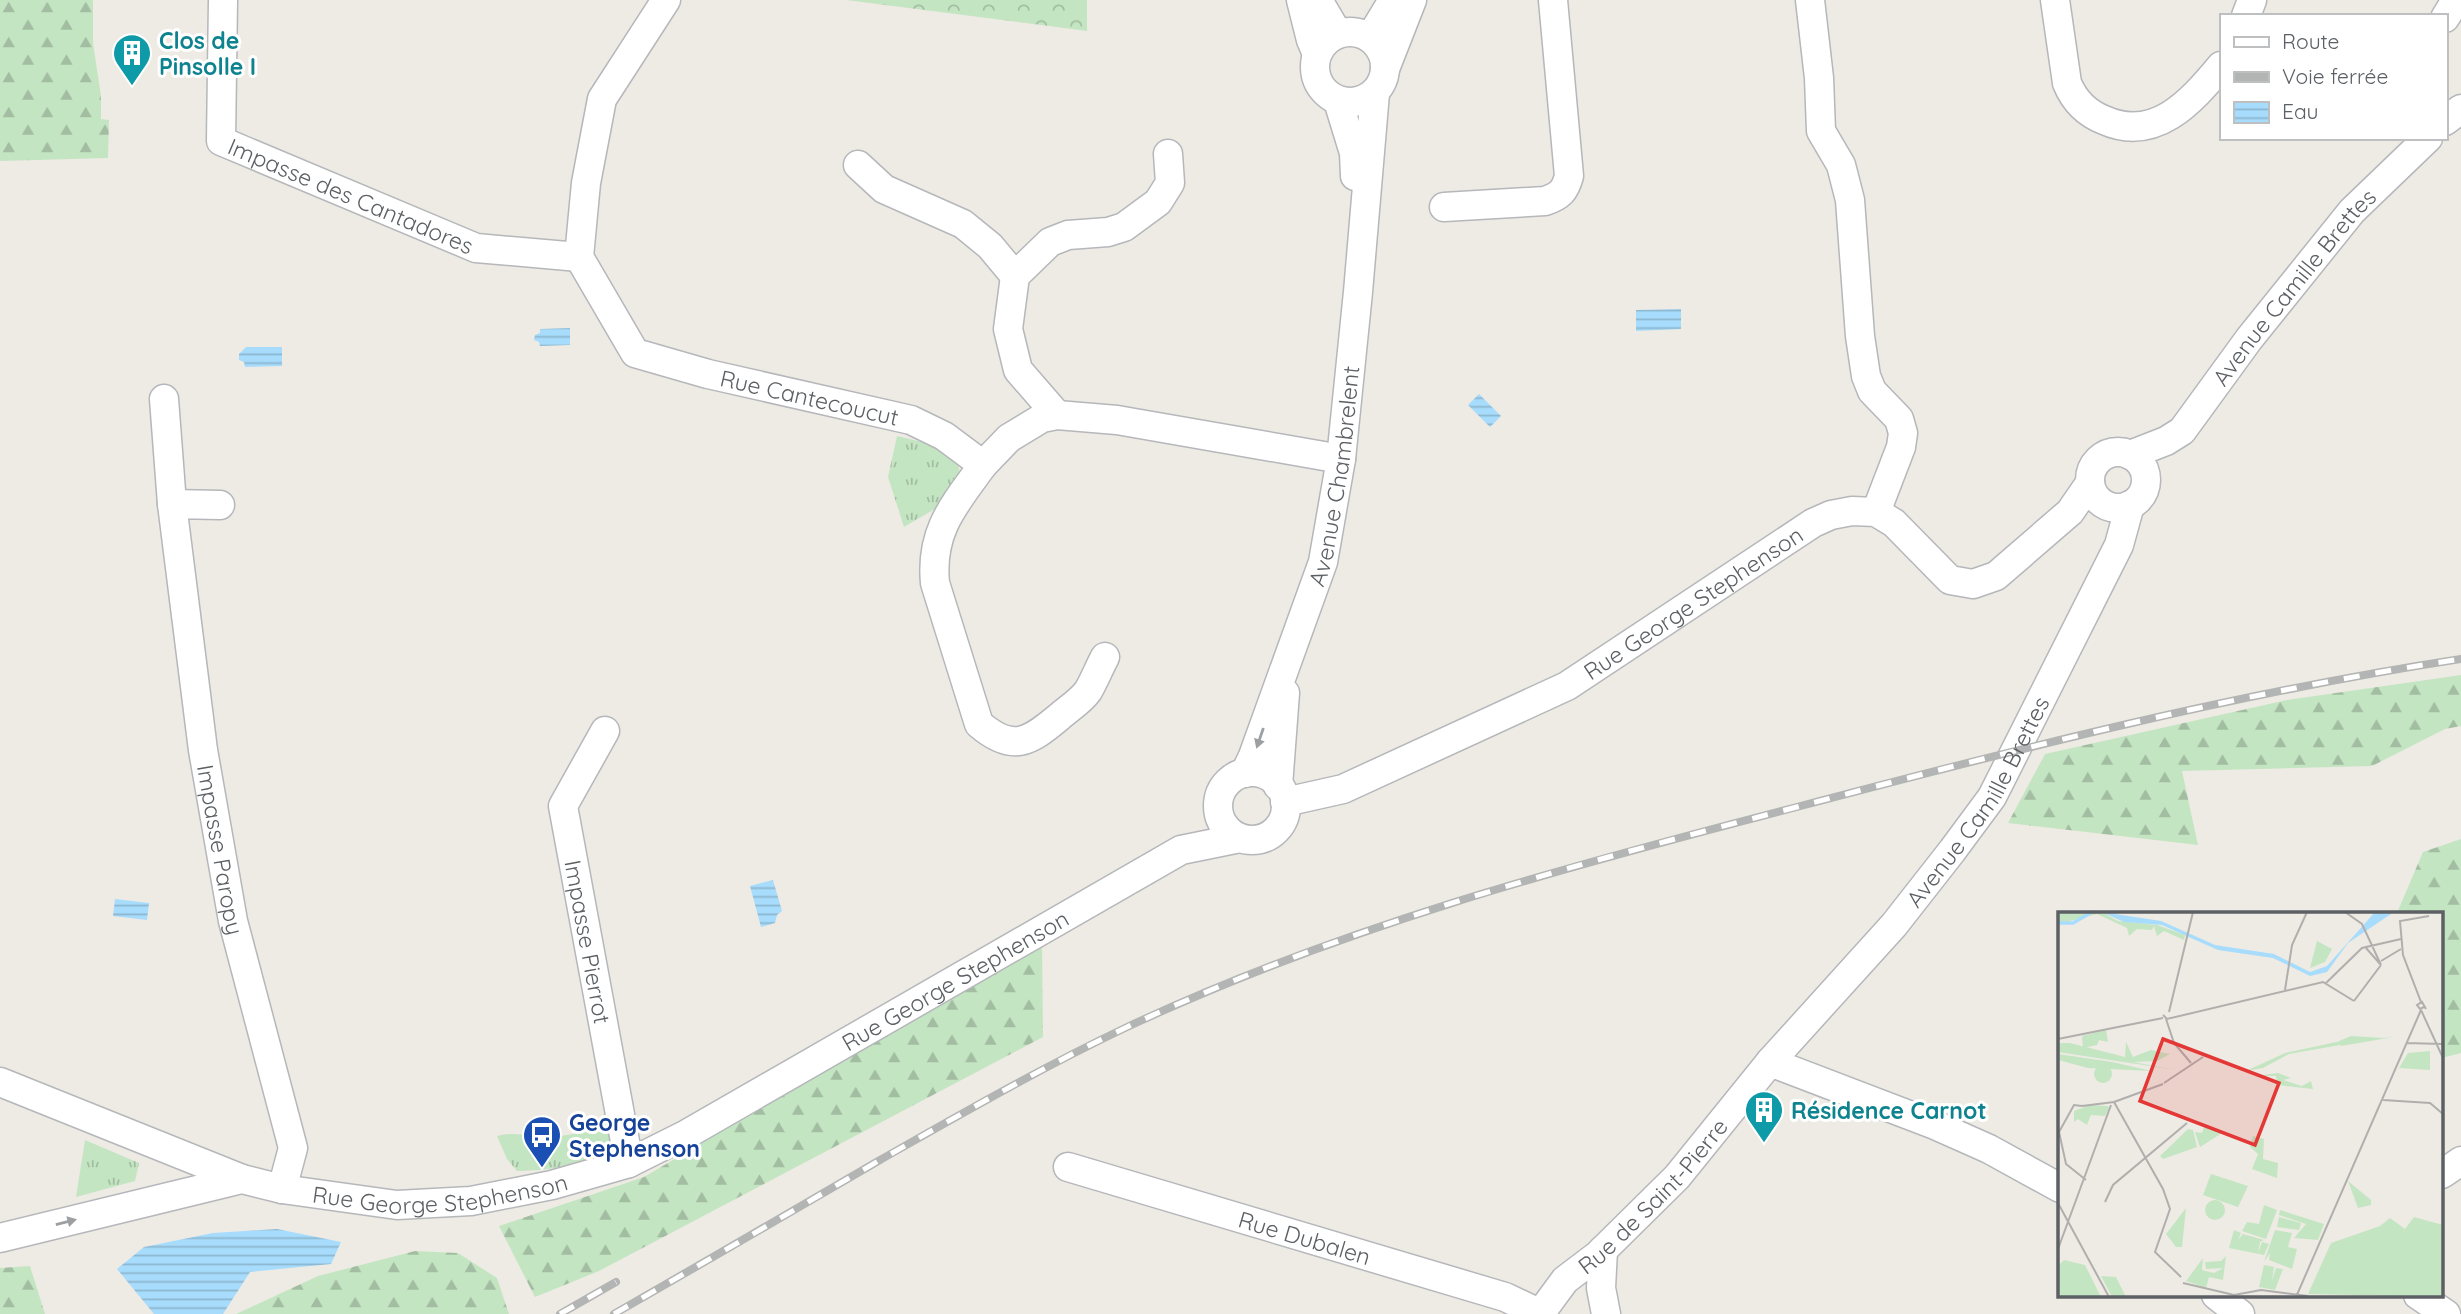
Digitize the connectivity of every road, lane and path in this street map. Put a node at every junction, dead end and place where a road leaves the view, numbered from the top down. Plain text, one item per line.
1 (223, 0) edge
2 (666, 0) edge
3 (1301, 0) edge
4 (1318, 0) edge
5 (1393, 0) edge
6 (1412, 0) edge
7 (1553, 0) edge
8 (1810, 0) edge
9 (2055, 0) edge
10 (1338, 34) junction
11 (1370, 38) junction
12 (1317, 54) junction
13 (2220, 67) edge
14 (1380, 81) junction
15 (1338, 101) junction
16 (2426, 140) edge
17 (1168, 155) dead end
18 (858, 165) dead end
19 (1444, 207) dead end
20 (579, 257) junction
21 (1015, 275) junction
22 (1358, 292) junction
23 (164, 399) dead end
24 (1057, 415) junction
25 (1341, 459) junction
26 (2137, 464) junction
27 (983, 465) junction
28 (2107, 499) junction
29 (172, 505) junction
30 (220, 505) dead end
31 (1875, 512) junction
32 (1288, 656) junction
33 (1105, 657) dead end
34 (605, 731) dead end
35 (1245, 773) junction
36 (1282, 794) junction
37 (1218, 805) junction
38 (1240, 838) junction
39 (1181, 849) junction
40 (1790, 1040) joint
41 (1770, 1062) junction
42 (0, 1082) edge
43 (2461, 1161) edge
44 (629, 1163) junction
45 (1068, 1167) dead end
46 (2444, 1173) edge
47 (242, 1179) junction
48 (2058, 1187) edge
49 (282, 1189) junction
50 (0, 1238) edge
51 (1604, 1250) junction
52 (2217, 1296) edge
53 (2419, 1296) edge
54 (1600, 1310) edge
55 (1540, 1314) edge
56 (2240, 1314) edge
57 (2445, 1314) edge

1 - 20 street, Impasse des Cantadores
2 - 20 street
3 - 12 street
4 - 10 street
5 - 11 street
6 - 14 street, Avenue Chambrelent
7 - 19 street
8 - 31 street
9 - 13 street
10 - 11 street
10 - 12 street
11 - 14 street
12 - 15 street
14 - 15 street
14 - 22 street, Avenue Chambrelent
15 - 22 street, Avenue Chambrelent
16 - 26 street, Avenue Camille Brettes
17 - 21 street
18 - 21 street
20 - 27 street, Rue Cantecoucut
21 - 24 street
22 - 25 street, Avenue Chambrelent
23 - 29 street, Impasse Paropy
24 - 25 street
24 - 27 street
25 - 32 street, Avenue Chambrelent
26 - 28 street
26 - 28 street
27 - 33 street
28 - 31 street
28 - 40 street, Avenue Camille Brettes
29 - 30 street
29 - 49 street, Impasse Paropy
31 - 36 street, Rue George Stephenson
32 -> 35 street, Avenue Chambrelent
32 - 36 street, Avenue Chambrelent
34 - 44 street, Impasse Pierrot
35 - 36 street
35 - 37 street
36 - 38 street
37 - 38 street
37 - 39 street, Rue George Stephenson
38 - 39 street, Rue George Stephenson
39 - 44 street, Rue George Stephenson
40 - 41 street, Rue de Saint-Pierre
41 - 48 street
41 - 51 street, Rue de Saint-Pierre
42 - 47 street
43 - 46 street
44 - 49 street, Rue George Stephenson
45 - 55 street, Rue Dubalen
47 - 49 street, Rue George Stephenson
50 -> 47 street, Rue George Stephenson
51 - 54 street
51 - 55 street, Rue de Saint-Pierre
52 - 56 street
53 - 57 street

